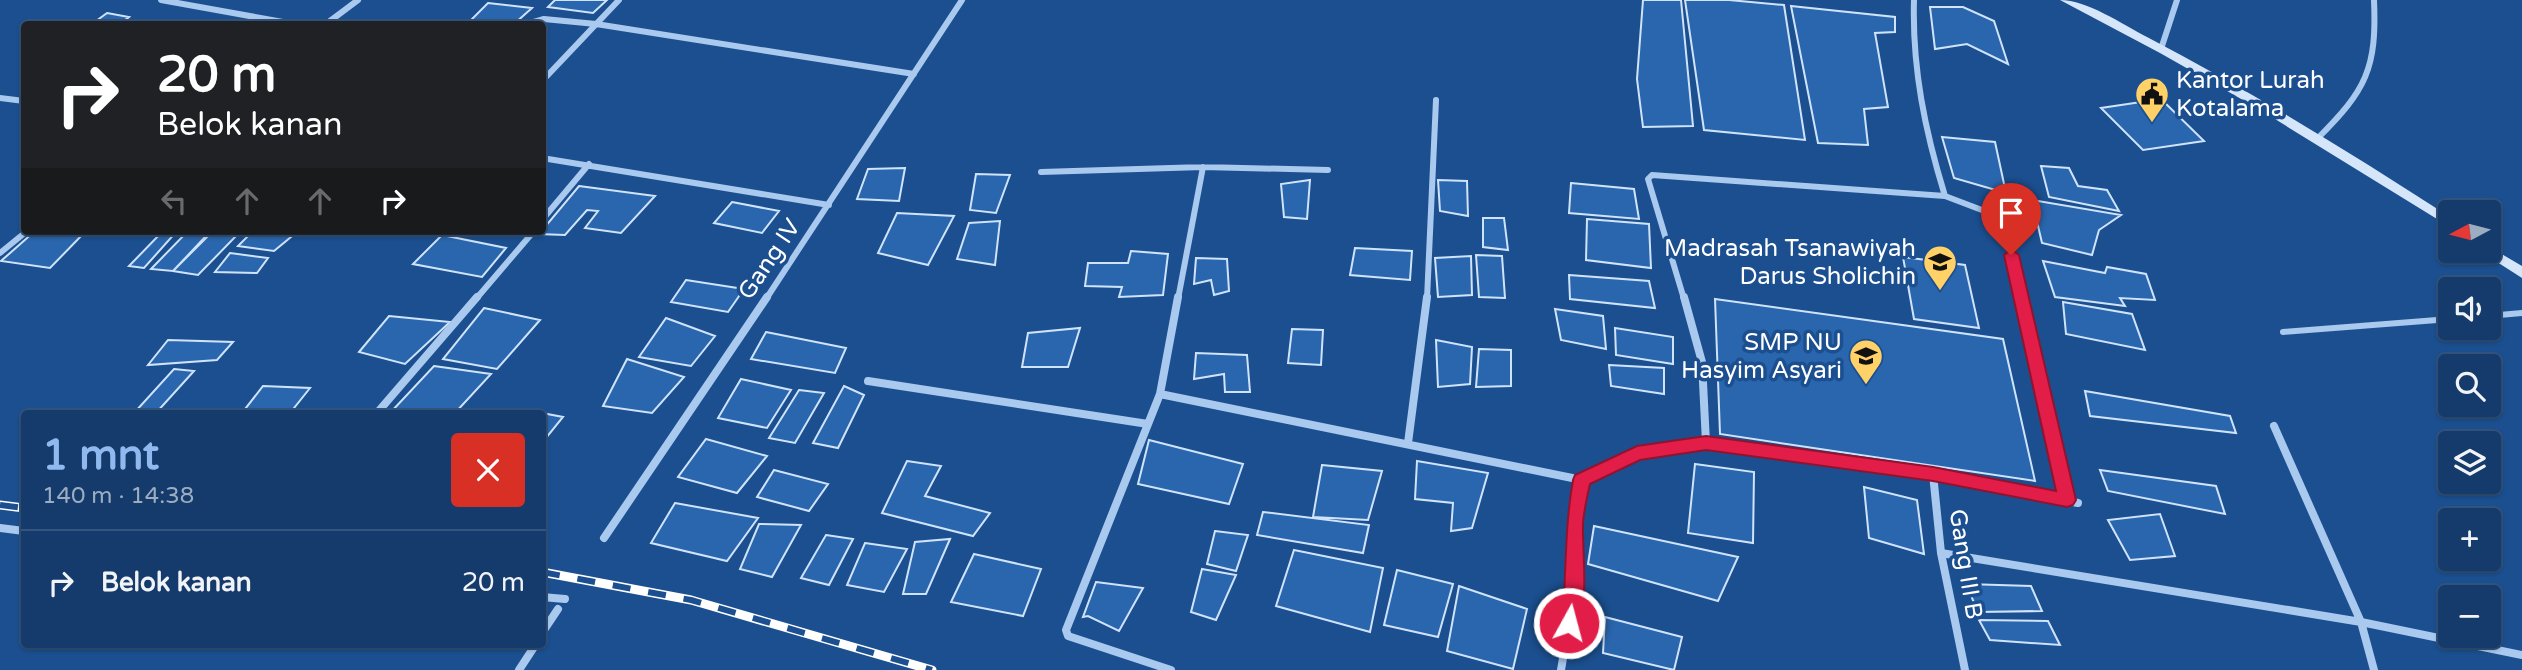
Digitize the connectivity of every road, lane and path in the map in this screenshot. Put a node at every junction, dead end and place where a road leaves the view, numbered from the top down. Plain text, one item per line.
1 (161, 0) edge
2 (358, 0) edge
3 (619, 0) edge
4 (962, 0) edge
5 (1914, 0) edge
6 (2065, 0) edge
7 (2177, 0) edge
8 (2374, 0) edge
9 (277, 21) edge
10 (330, 21) edge
11 (537, 21) edge
12 (596, 24) junction
13 (2161, 49) junction
14 (914, 74) junction
15 (547, 76) dead end
16 (0, 98) edge
17 (1436, 100) dead end
18 (21, 101) edge
19 (2318, 138) junction
20 (546, 159) edge
21 (589, 164) junction
22 (1203, 167) junction
23 (1328, 170) dead end
24 (1041, 172) dead end
25 (1945, 196) junction
26 (829, 205) junction
27 (546, 215) edge
28 (2438, 215) edge
29 (22, 235) edge
30 (531, 235) edge
31 (0, 253) edge
32 (2501, 259) edge
33 (2522, 273) edge
34 (2522, 313) edge
35 (2501, 315) edge
36 (2438, 320) edge
37 (2283, 332) dead end
38 (868, 381) dead end
39 (1160, 394) junction
40 (380, 410) edge
41 (1148, 424) junction
42 (2274, 426) dead end
43 (1408, 443) junction
44 (1706, 443) junction
45 (1933, 474) junction
46 (1582, 480) junction
47 (2067, 500) junction
48 (2078, 503) dead end
49 (0, 528) edge
50 (21, 531) edge
51 (604, 538) dead end
52 (1941, 553) junction
53 (546, 597) edge
54 (565, 599) dead end
55 (558, 609) dead end
56 (2361, 622) junction
57 (546, 627) edge
58 (533, 648) edge
59 (2522, 655) edge
60 (519, 670) edge
61 (1171, 670) edge
62 (1561, 670) edge
63 (1965, 670) edge
64 (2374, 670) edge

1 - 9 street
2 - 10 street
3 - 12 street
4 - 14 street, Gang IV
5 - 25 street
6 - 13 main road
7 - 13 street
8 - 19 street
11 - 12 street
12 - 14 street
12 - 15 street
13 - 19 main road
14 - 26 street, Gang IV
16 - 18 street
17 - 43 street
19 - 28 main road
20 - 21 street
21 - 26 street
21 - 27 street
22 - 23 street
22 - 24 street
22 - 39 street
25 - 44 street
25 - 47 street
26 - 51 street, Gang IV
29 - 31 street
30 - 40 street
32 - 33 main road
34 - 35 lane
36 - 37 lane
38 - 41 street
39 - 41 street
39 - 43 street
41 - 61 street
42 - 56 street
43 - 46 street
44 - 45 street
44 - 46 street
45 - 47 street, Gang III B
45 - 52 street, Gang III B
46 - 62 street
47 - 48 street, Gang III B
49 - 50 street
52 - 56 street
52 - 63 street, Gang III B
53 - 54 street
55 - 57 street
56 - 59 street
56 - 64 street
58 - 60 street

